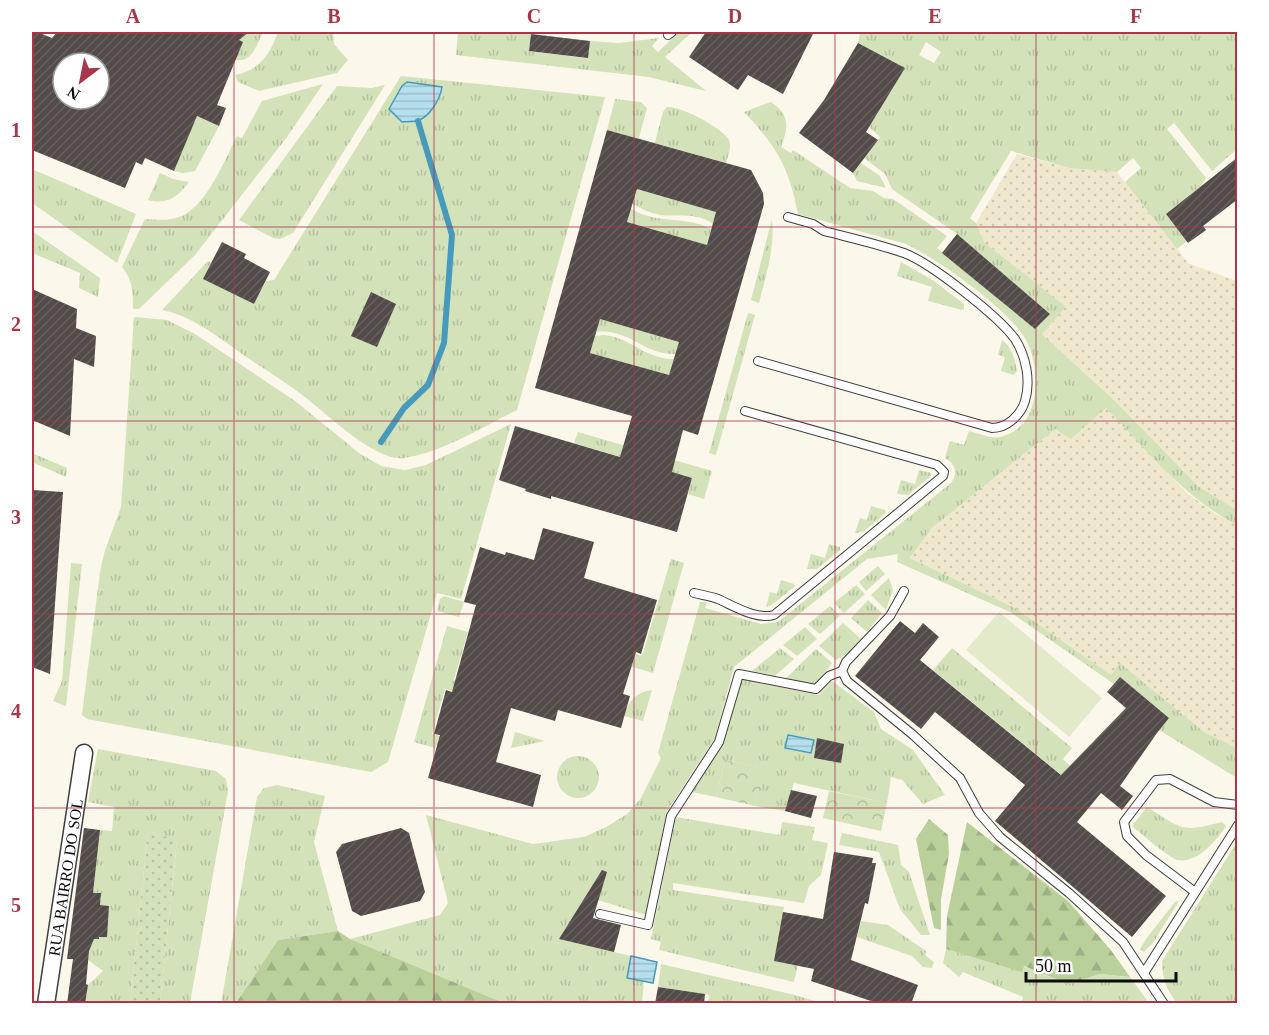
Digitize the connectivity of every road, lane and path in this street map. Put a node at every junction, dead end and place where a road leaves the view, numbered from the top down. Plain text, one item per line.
1 (788, 217) dead end
2 (759, 362) dead end
3 (745, 411) dead end
4 (904, 591) dead end
5 (694, 592) dead end
6 (842, 671) junction
7 (84, 753) dead end
8 (1238, 805) edge
9 (1238, 825) edge
10 (1195, 892) junction
11 (600, 914) dead end
12 (1144, 973) junction
13 (46, 1004) edge
14 (1164, 1004) edge

1 - 2 lane
3 - 5 lane
4 - 6 lane
6 - 11 lane
6 - 12 lane
7 - 13 street, RUA BAIRRO DO SOL
8 - 10 lane
9 - 10 lane
10 - 12 lane
12 - 14 lane

